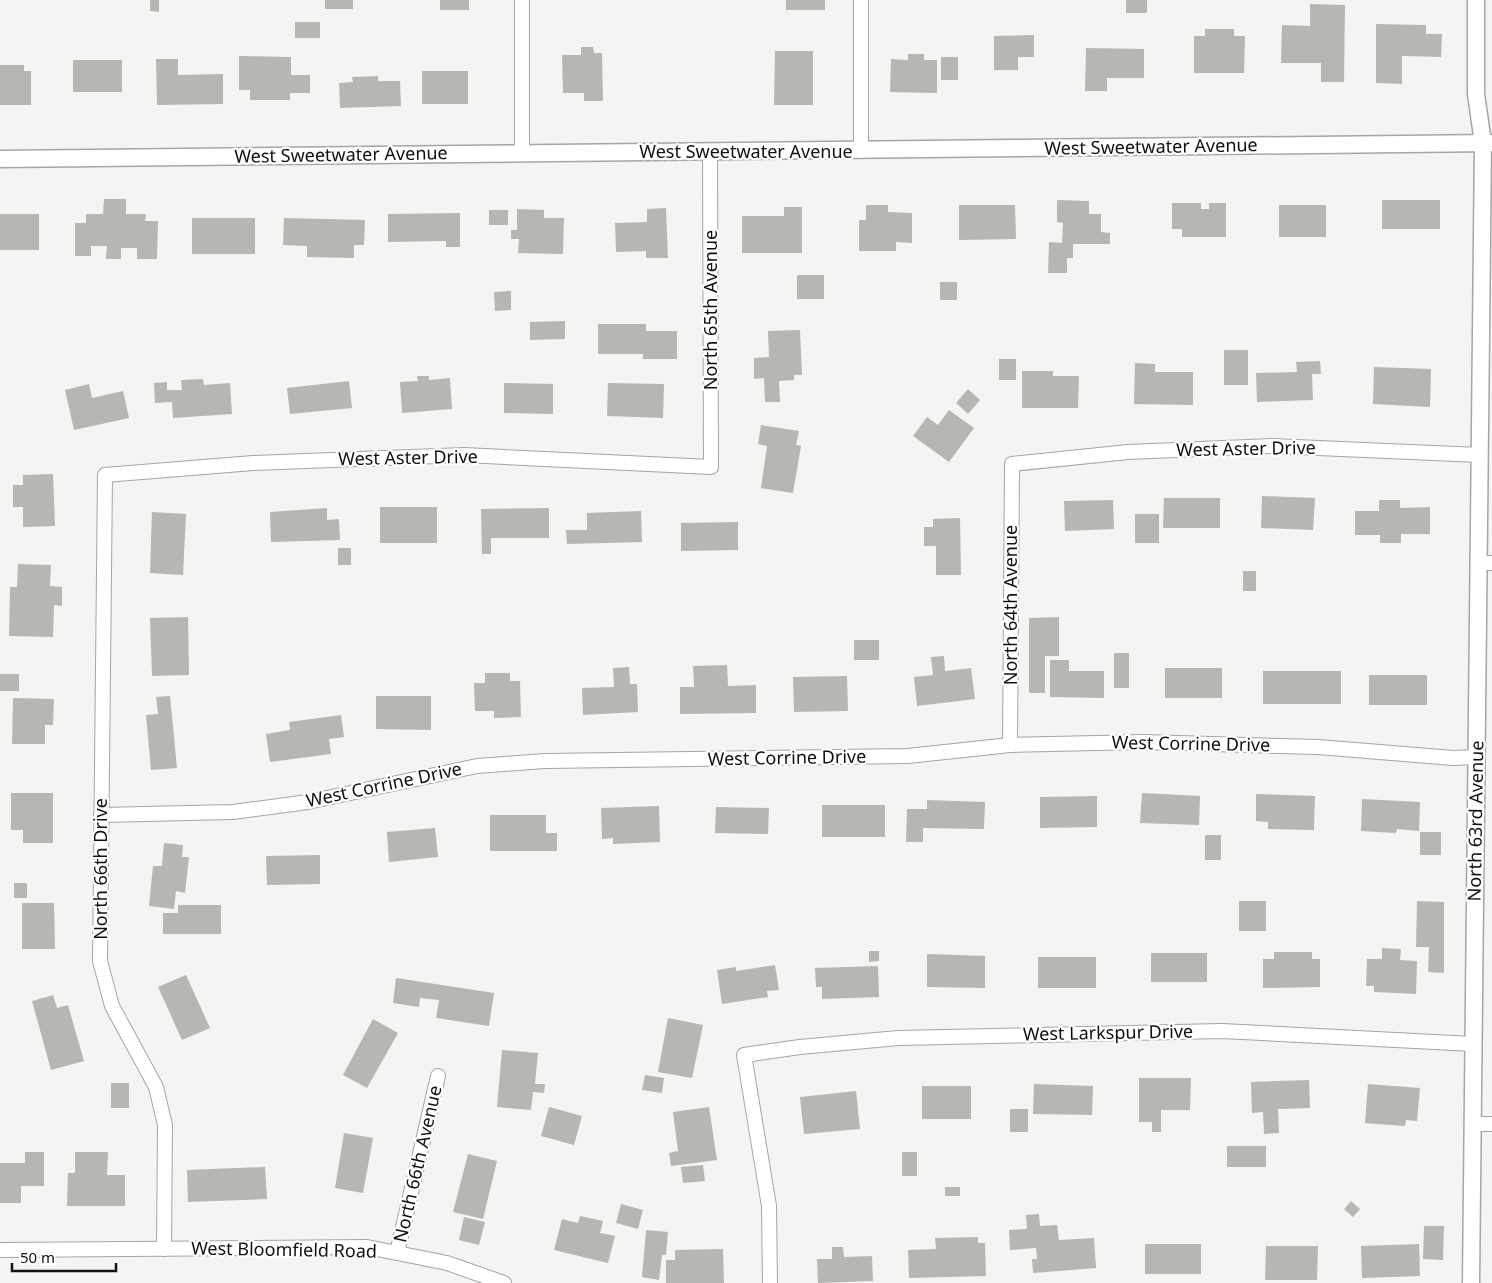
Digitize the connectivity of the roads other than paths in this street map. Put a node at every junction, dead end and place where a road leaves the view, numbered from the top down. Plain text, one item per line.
1 (522, 0) edge
2 (861, 0) edge
3 (1476, 0) edge
4 (1488, 143) edge
5 (861, 151) junction
6 (710, 152) junction
7 (522, 153) junction
8 (0, 160) edge
9 (1480, 455) junction
10 (1012, 464) joint
11 (711, 467) joint
12 (105, 476) joint
13 (1486, 563) edge
14 (1010, 745) junction
15 (1477, 757) junction
16 (101, 815) junction
17 (1473, 1044) junction
18 (438, 1076) dead end
19 (1472, 1124) junction
20 (1492, 1124) edge
21 (164, 1249) junction
22 (0, 1250) edge
23 (397, 1253) junction
24 (504, 1283) edge
25 (770, 1283) edge
26 (1471, 1283) edge

1 - 7 street
2 - 5 street
3 - 4 street, North 63rd Avenue
4 - 5 street, West Sweetwater Avenue
4 - 9 street, North 63rd Avenue
5 - 6 street, West Sweetwater Avenue
6 - 7 street, West Sweetwater Avenue
6 - 11 street, North 65th Avenue
7 - 8 street, West Sweetwater Avenue
9 - 10 street, West Aster Drive
9 - 13 street, North 63rd Avenue
10 - 14 street, North 64th Avenue
11 - 12 street, West Aster Drive
12 - 16 street, North 66th Drive
13 - 15 street, North 63rd Avenue
14 - 15 street, West Corrine Drive
14 - 16 street, West Corrine Drive
15 - 17 street, North 63rd Avenue
16 - 21 street, North 66th Drive
17 - 19 street, North 63rd Avenue
17 - 25 street, West Larkspur Drive
18 - 23 street, North 66th Avenue
19 - 20 street
19 - 26 street, North 63rd Avenue
21 - 22 street, West Bloomfield Road
21 - 23 street, West Bloomfield Road
23 - 24 street, West Bloomfield Road

